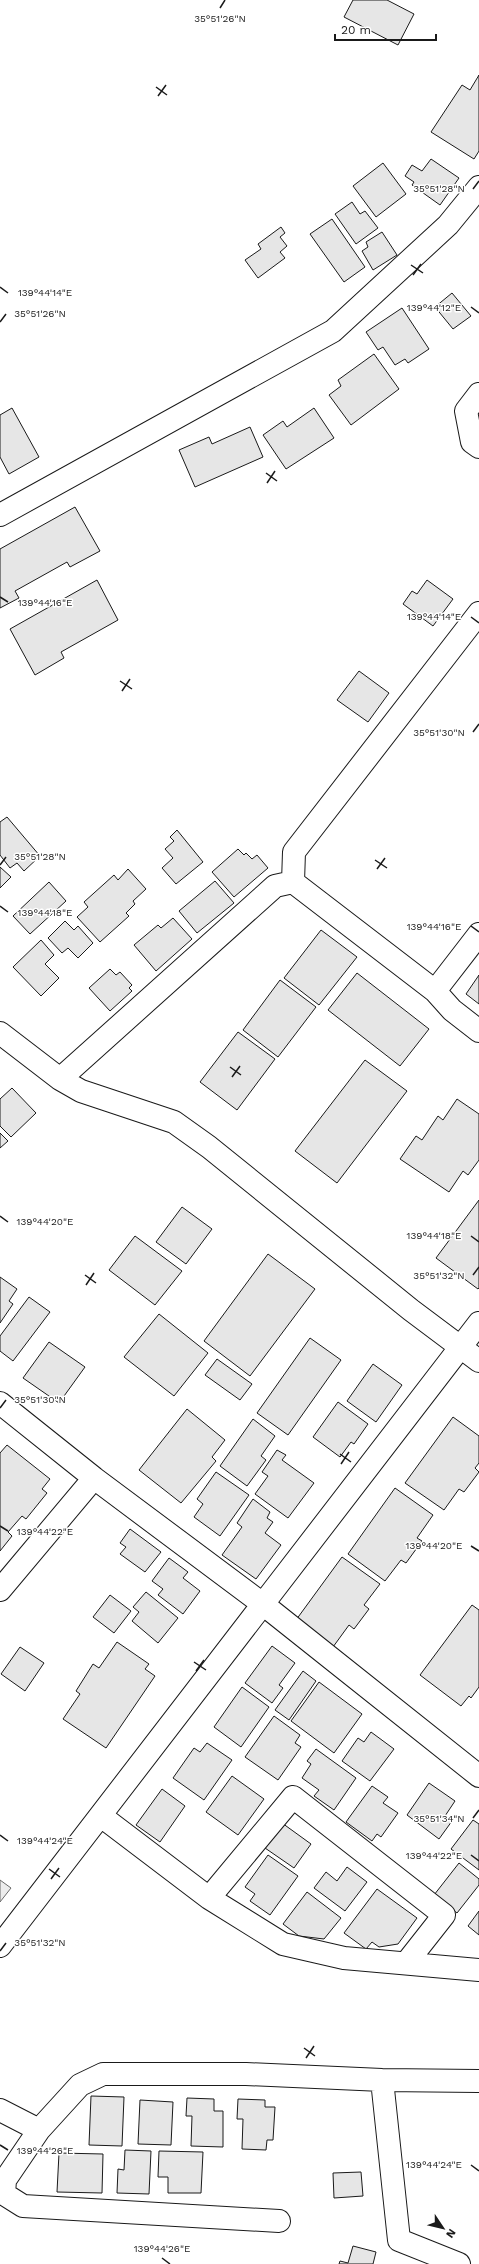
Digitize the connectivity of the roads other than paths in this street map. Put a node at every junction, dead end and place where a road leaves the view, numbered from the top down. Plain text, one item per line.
1 (479, 187) edge
2 (479, 394) edge
3 (479, 447) edge
4 (0, 515) edge
5 (479, 613) edge
6 (294, 882) junction
7 (479, 934) edge
8 (435, 991) junction
9 (479, 1030) edge
10 (0, 1033) edge
11 (60, 1079) junction
12 (479, 1323) edge
13 (459, 1348) junction
14 (479, 1361) edge
15 (0, 1403) edge
16 (94, 1478) junction
17 (0, 1590) edge
18 (264, 1605) junction
19 (479, 1776) edge
20 (101, 1816) junction
21 (209, 1898) junction
22 (0, 1946) edge
23 (407, 1962) junction
24 (479, 1970) edge
25 (382, 2080) junction
26 (479, 2081) edge
27 (0, 2110) edge
28 (39, 2130) junction
29 (279, 2221) dead end
30 (459, 2264) edge

1 - 4 street
2 - 3 street
5 - 6 street
6 - 8 street
6 - 11 street
7 - 8 street
8 - 9 street
10 - 11 street
11 - 13 street
12 - 13 street
13 - 14 street
13 - 18 street
15 - 16 street
16 - 17 street
16 - 18 street
18 - 19 street
18 - 20 street
20 - 21 street
20 - 22 street
21 - 23 street
21 - 23 street
23 - 24 street
25 - 26 street
25 - 28 street
25 - 30 street
27 - 28 street
28 - 29 street

